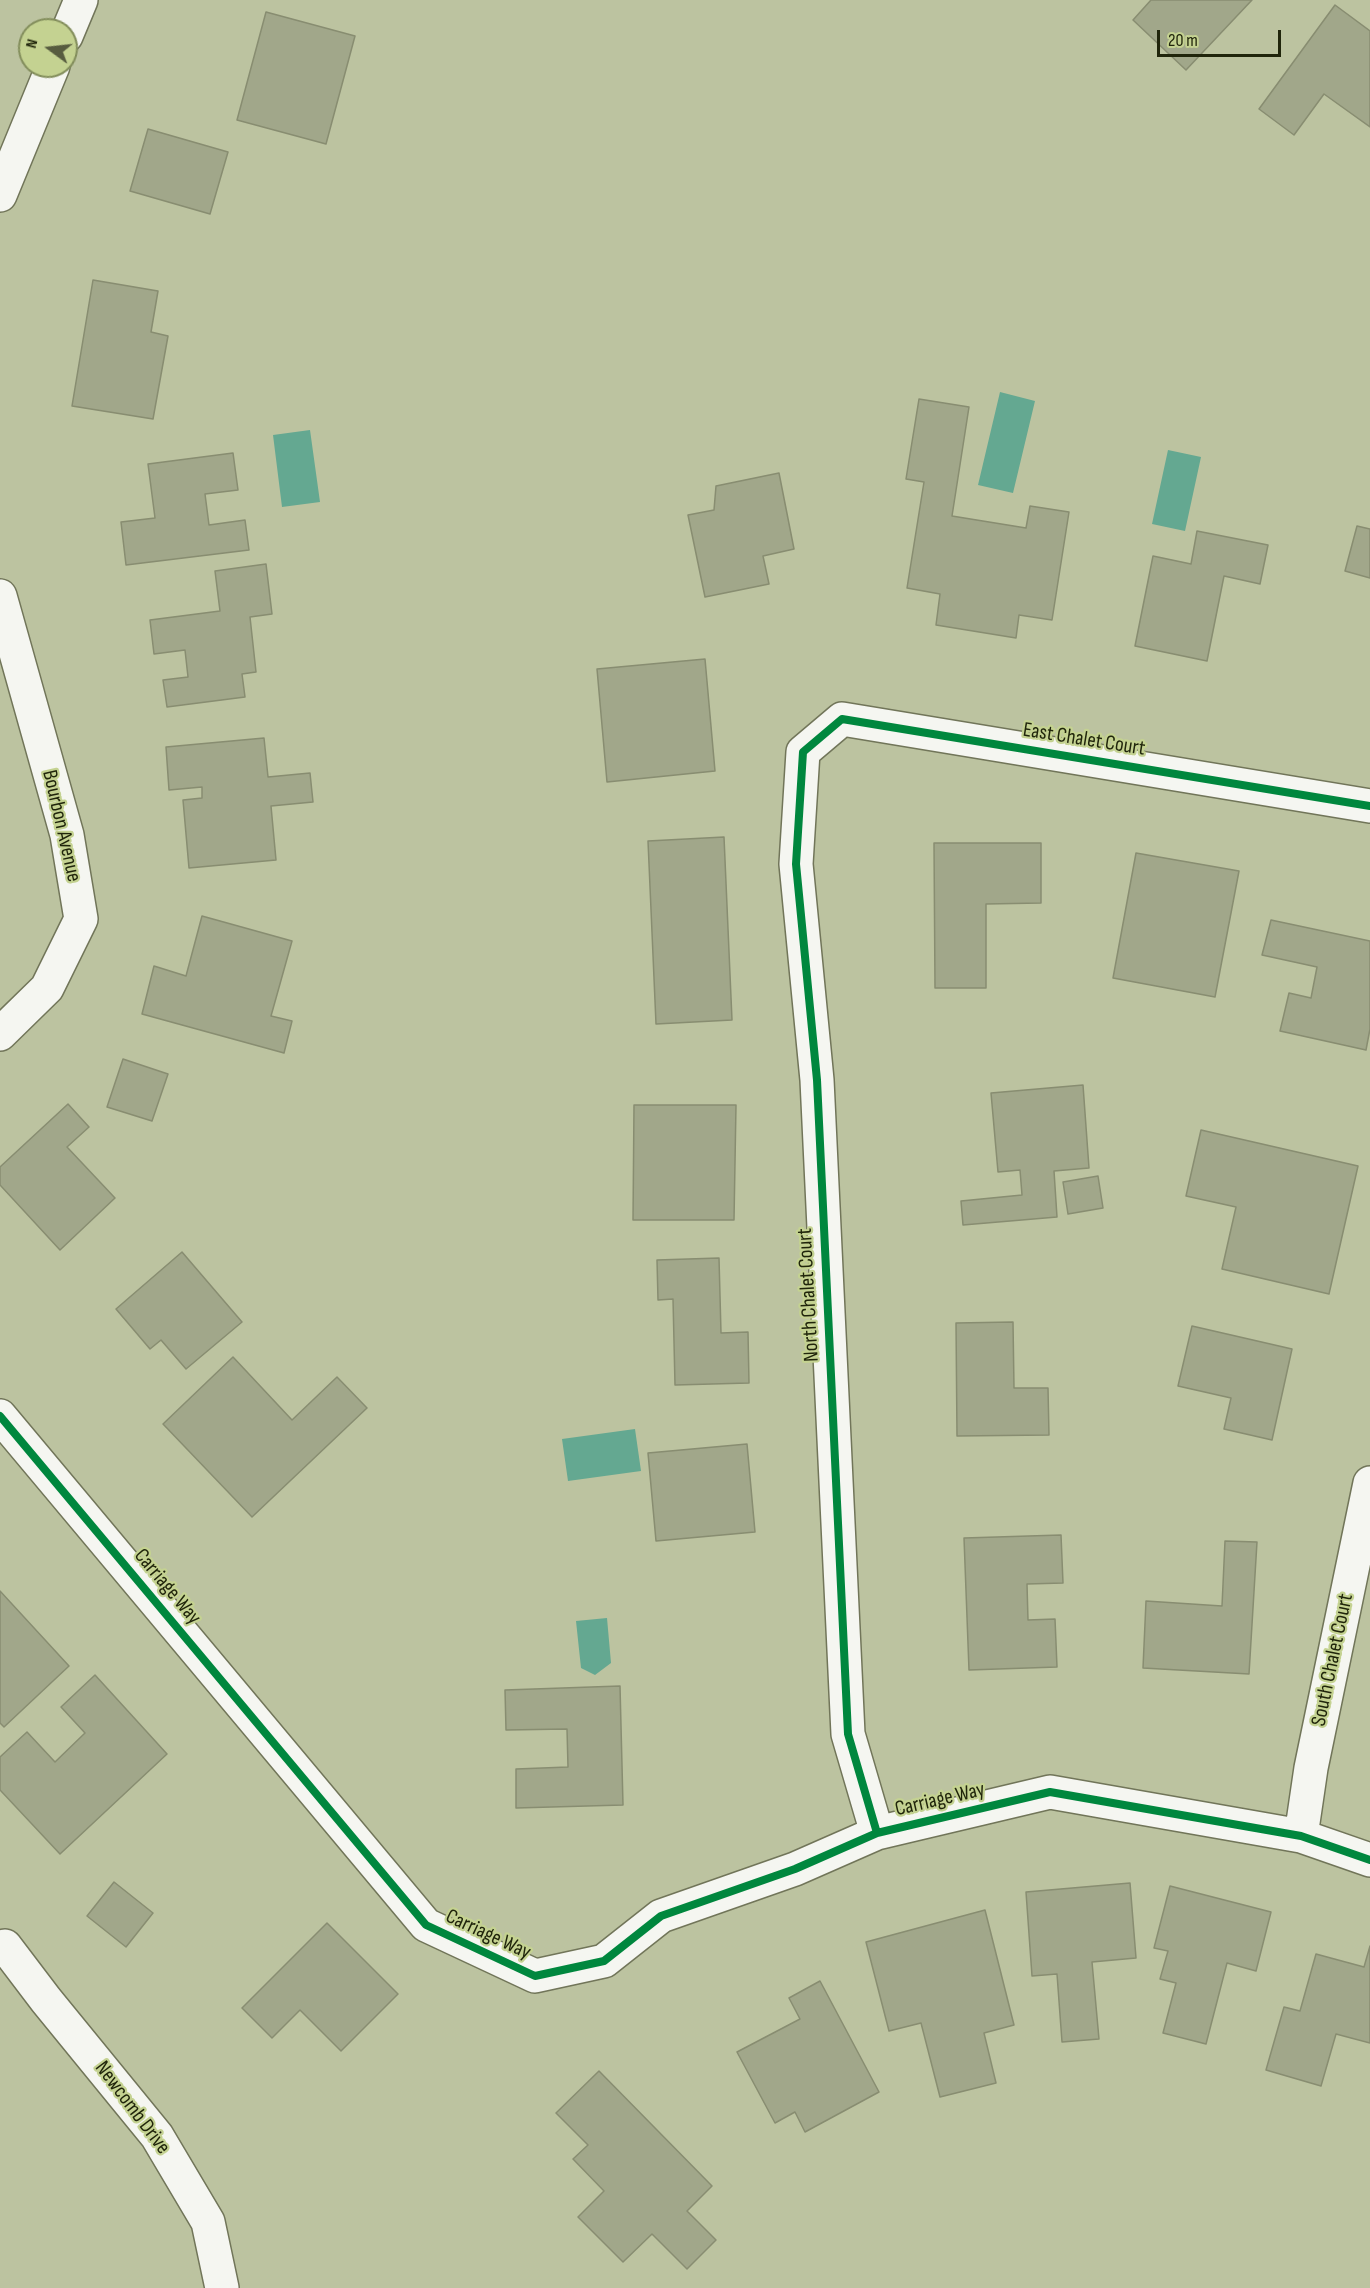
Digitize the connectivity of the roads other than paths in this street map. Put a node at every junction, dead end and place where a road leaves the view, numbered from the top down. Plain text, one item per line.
1 (81, 0) edge
2 (74, 18) edge
3 (48, 78) edge
4 (0, 195) edge
5 (0, 596) edge
6 (803, 752) joint
7 (1370, 806) edge
8 (0, 1034) edge
9 (0, 1416) edge
10 (1370, 1483) edge
11 (877, 1833) junction
12 (1301, 1836) junction
13 (1370, 1860) edge
14 (5, 1946) dead end
15 (222, 2288) edge

1 - 2 street
3 - 4 street
5 - 8 street, Bourbon Avenue
6 - 7 street, East Chalet Court
6 - 11 street, North Chalet Court
9 - 11 street, Carriage Way
10 - 12 street, South Chalet Court
11 - 12 street, Carriage Way
12 - 13 street, Carriage Way
14 - 15 street, Newcomb Drive

